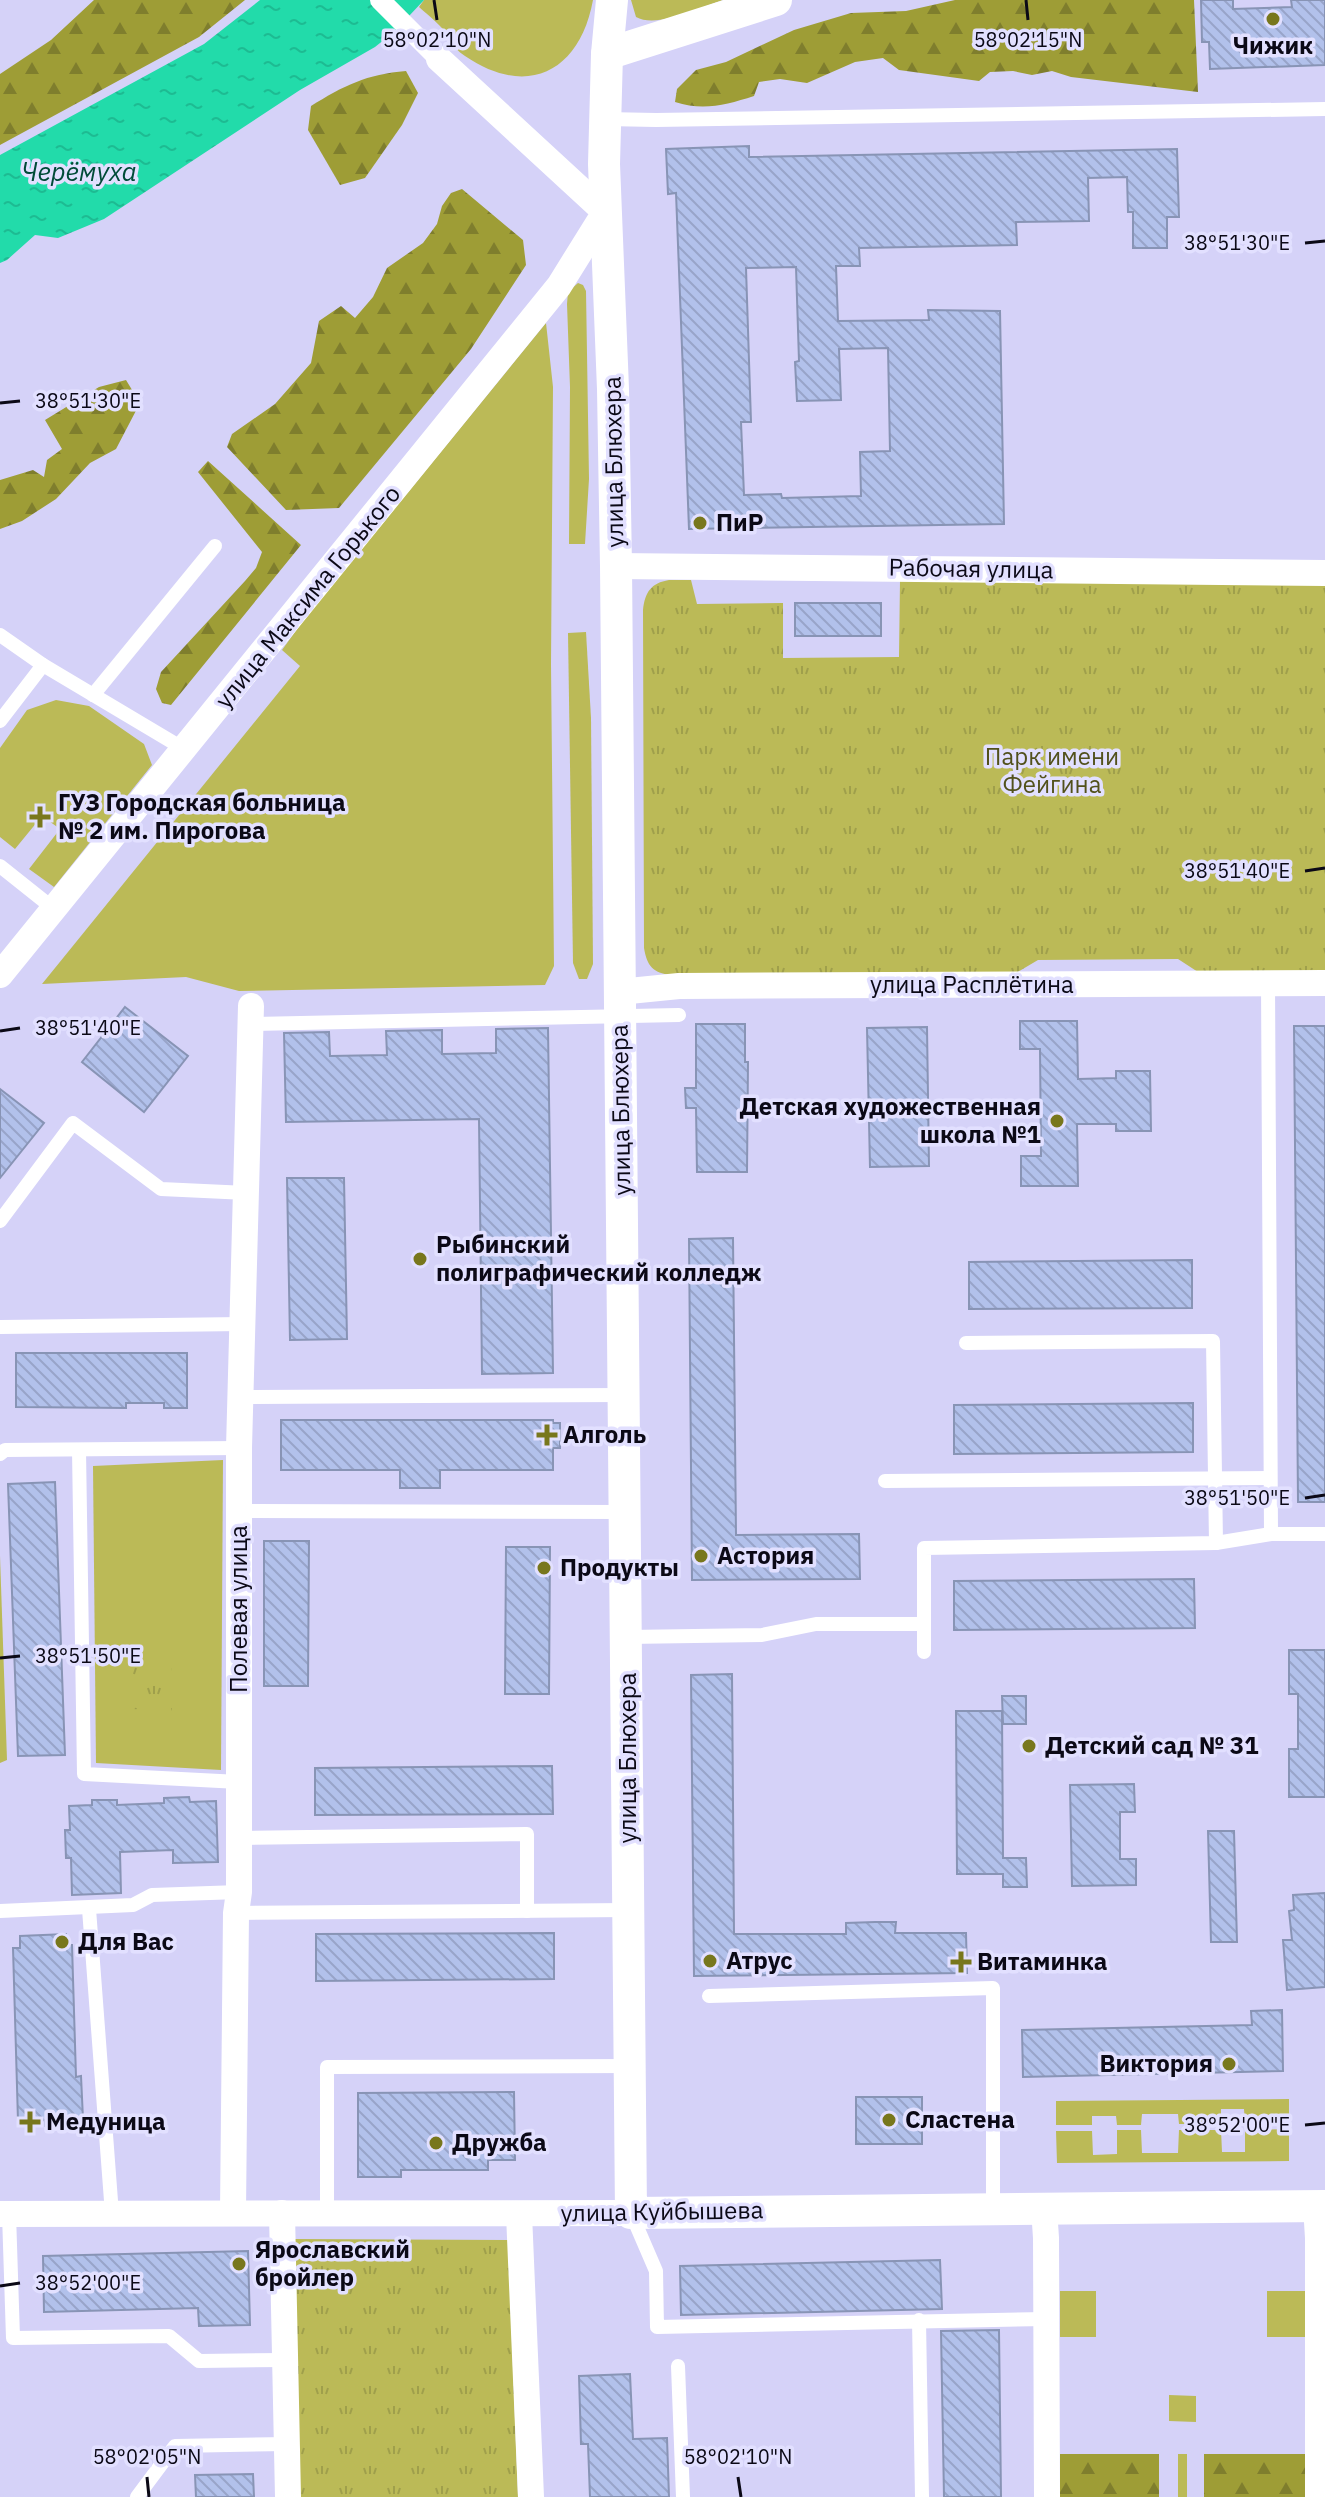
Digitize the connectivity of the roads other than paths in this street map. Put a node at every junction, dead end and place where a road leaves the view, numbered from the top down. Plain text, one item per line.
1 (380, 0) edge
2 (612, 0) edge
3 (776, 0) edge
4 (719, 10) edge
5 (607, 54) junction
6 (439, 59) joint
7 (1325, 109) edge
8 (605, 119) junction
9 (605, 212) junction
10 (215, 546) dead end
11 (616, 566) junction
12 (1325, 573) edge
13 (0, 635) edge
14 (43, 665) junction
15 (93, 695) junction
16 (0, 721) edge
17 (184, 749) junction
18 (0, 866) edge
19 (54, 909) junction
20 (0, 975) edge
21 (1268, 983) junction
22 (1325, 983) edge
23 (619, 1004) junction
24 (251, 1015) joint
25 (679, 1015) dead end
26 (247, 1193) junction
27 (0, 1221) edge
28 (243, 1324) junction
29 (0, 1327) edge
30 (966, 1343) dead end
31 (625, 1395) junction
32 (241, 1397) junction
33 (239, 1448) junction
34 (79, 1450) junction
35 (0, 1454) edge
36 (1214, 1478) junction
37 (1270, 1478) junction
38 (885, 1481) dead end
39 (239, 1511) junction
40 (626, 1512) junction
41 (1271, 1534) junction
42 (1325, 1534) edge
43 (1216, 1543) junction
44 (924, 1624) junction
45 (627, 1637) junction
46 (924, 1652) dead end
47 (239, 1782) junction
48 (239, 1838) junction
49 (237, 1903) junction
50 (89, 1909) junction
51 (628, 1910) junction
52 (0, 1911) edge
53 (527, 1911) junction
54 (709, 1996) dead end
55 (630, 2066) junction
56 (1320, 2206) edge
57 (1044, 2208) junction
58 (993, 2209) junction
59 (233, 2212) junction
60 (282, 2213) junction
61 (327, 2213) junction
62 (631, 2213) junction
63 (5, 2214) edge
64 (112, 2214) junction
65 (519, 2214) junction
66 (1322, 2305) edge
67 (1046, 2319) junction
68 (919, 2320) junction
69 (6, 2338) edge
70 (285, 2360) junction
71 (678, 2366) dead end
72 (287, 2444) junction
73 (137, 2497) edge
74 (288, 2497) edge
75 (531, 2497) edge
76 (683, 2497) edge
77 (922, 2497) edge
78 (1047, 2497) edge
79 (1318, 2497) edge

1 - 6 street
2 - 5 street, улица Блюхера
3 - 4 street
4 - 5 street
5 - 8 street, улица Блюхера
6 - 9 street
7 - 8 lane
8 - 9 street, улица Блюхера
9 - 11 street, улица Блюхера
9 - 17 street, улица Максима Горького
10 - 15 lane
11 - 12 street, Рабочая улица
11 - 23 street, улица Блюхера
13 - 14 lane
14 - 15 lane
14 - 16 lane
15 - 17 lane
17 - 19 street, улица Максима Горького
18 - 19 lane
19 - 20 street, улица Максима Горького
21 - 22 street, улица Расплётина
21 - 23 street, улица Расплётина
21 - 37 lane
23 - 24 lane
23 - 25 lane
23 - 31 street, улица Блюхера
24 - 26 street, Полевая улица
26 - 27 lane
26 - 28 street, Полевая улица
28 - 29 lane
28 - 32 street, Полевая улица
30 - 36 lane
31 - 32 lane
31 - 40 street, улица Блюхера
32 - 33 street, Полевая улица
33 - 34 lane
33 - 39 street, Полевая улица
34 - 35 lane
34 - 47 lane
36 - 37 lane
36 - 38 lane
36 - 43 lane
37 - 41 lane
39 - 40 lane
39 - 47 street, Полевая улица
40 - 45 street, улица Блюхера
41 - 42 lane
41 - 43 lane
43 - 44 lane
44 - 45 lane
44 - 46 lane
45 - 51 street, улица Блюхера
47 - 48 street, Полевая улица
48 - 49 street, Полевая улица
48 - 53 lane
49 - 50 lane
49 - 53 lane
49 - 59 street, Полевая улица
50 - 52 lane
50 - 64 lane
51 - 53 lane
51 - 55 street, улица Блюхера
54 - 58 lane
55 - 61 lane
55 - 62 street, улица Блюхера
56 - 57 street, улица Куйбышева
56 - 66 street
57 - 58 street, улица Куйбышева
57 - 67 street
58 - 62 street, улица Куйбышева
59 - 60 street, улица Куйбышева
59 - 64 street, улица Куйбышева
60 - 61 street, улица Куйбышева
60 - 70 street
61 - 65 street, улица Куйбышева
62 - 65 street, улица Куйбышева
62 - 68 lane
63 - 64 street, улица Куйбышева
63 - 69 lane
65 - 75 street
66 - 79 street
67 - 68 lane
67 - 78 street
68 - 77 lane
69 - 70 lane
70 - 72 street
71 - 76 lane
72 - 73 lane
72 - 74 street

